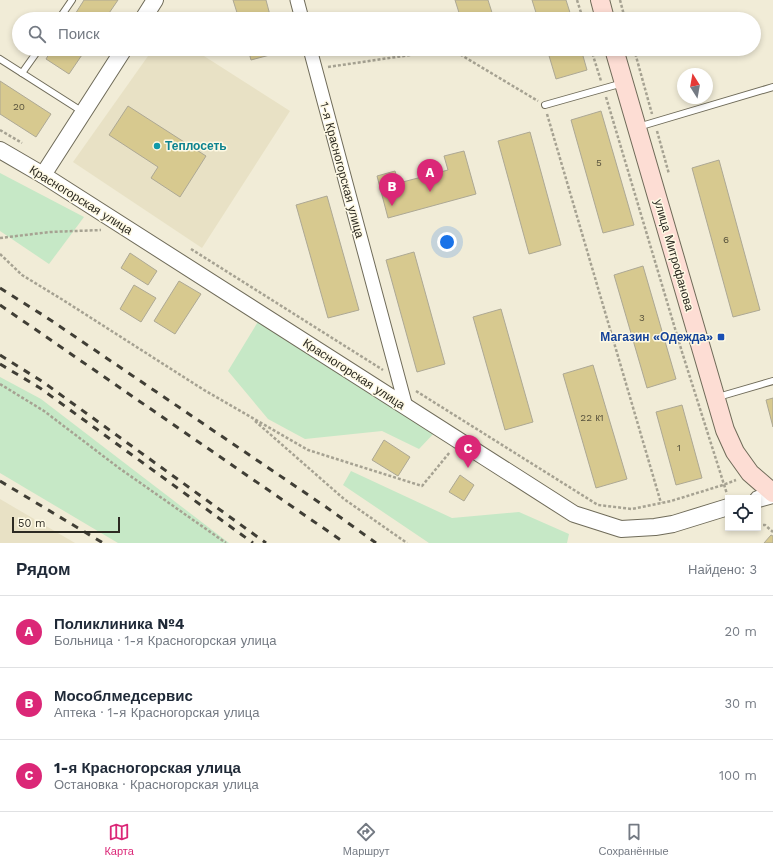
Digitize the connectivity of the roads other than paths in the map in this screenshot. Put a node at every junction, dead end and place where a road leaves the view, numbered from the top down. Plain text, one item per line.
1 (72, 0) edge
2 (155, 0) edge
3 (297, 0) edge
4 (600, 0) edge
5 (64, 12) edge
6 (147, 12) edge
7 (300, 12) edge
8 (603, 12) edge
9 (34, 56) edge
10 (120, 56) edge
11 (312, 56) edge
12 (616, 56) edge
13 (0, 60) edge
14 (22, 74) junction
15 (623, 83) junction
16 (773, 87) edge
17 (545, 105) road end
18 (84, 112) junction
19 (636, 127) junction
20 (0, 150) edge
21 (43, 175) junction
22 (773, 381) edge
23 (716, 398) junction
24 (406, 407) junction
25 (773, 494) edge
26 (761, 498) edge
27 (725, 508) edge

1 - 5 lane
2 - 6 street
3 - 7 street
4 - 8 main road
9 - 14 lane
10 - 18 street
11 - 24 street, 1-я Красногорская улица
12 - 15 main road, улица Митрофанова
13 - 14 lane
14 - 18 lane
15 - 17 lane
15 - 19 main road, улица Митрофанова
16 - 19 lane
18 - 21 street
19 - 23 main road, улица Митрофанова
20 - 21 street, Красногорская улица
21 - 24 street, Красногорская улица
22 - 23 lane
23 - 25 main road, улица Митрофанова
24 - 27 street, Красногорская улица
25 - 26 street

